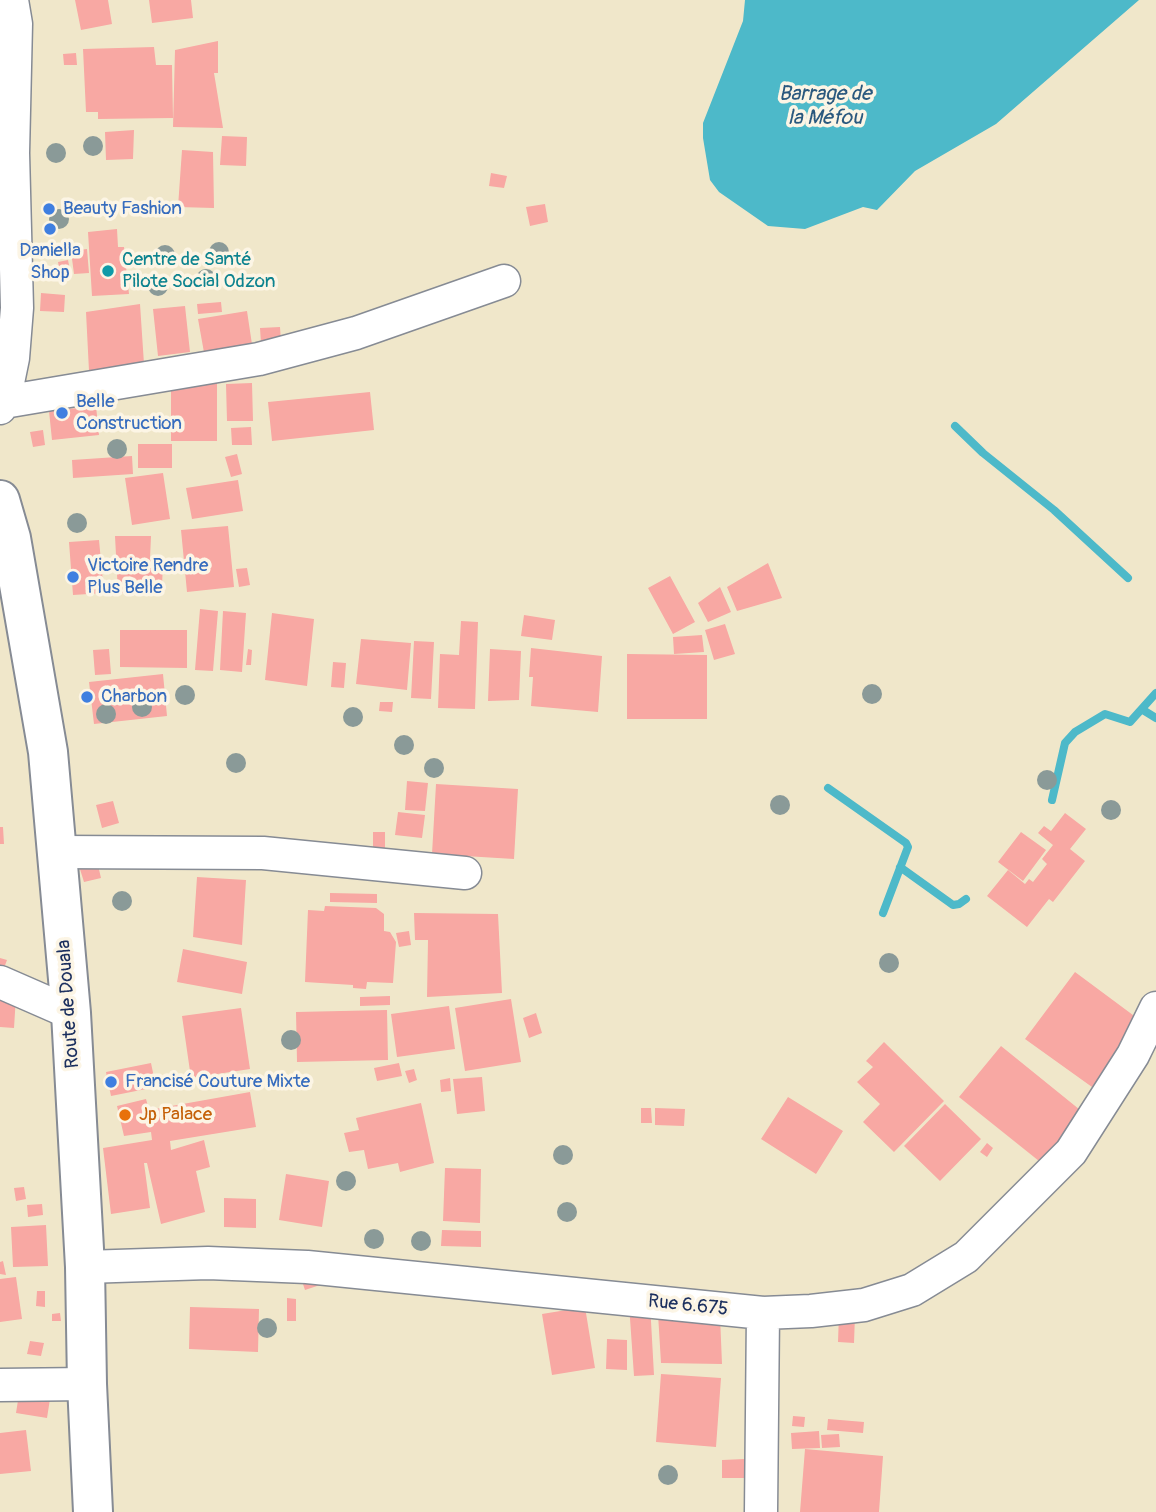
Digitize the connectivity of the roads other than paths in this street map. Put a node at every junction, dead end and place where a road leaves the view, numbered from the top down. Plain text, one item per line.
1 (12, 0) edge
2 (504, 281) dead end
3 (2, 405) edge
4 (0, 500) edge
5 (57, 852) junction
6 (466, 873) dead end
7 (0, 982) edge
8 (1156, 1008) edge
9 (71, 1013) junction
10 (85, 1268) junction
11 (763, 1313) junction
12 (87, 1384) junction
13 (0, 1385) edge
14 (93, 1512) edge
15 (761, 1512) edge

1 - 3 street
2 - 3 street
4 - 5 highway, Route de Douala
5 - 6 street
5 - 9 highway, Route de Douala
7 - 9 street
8 - 11 street, Rue 6.675
9 - 10 highway, Route de Douala
10 - 11 street, Rue 6.675
10 - 12 highway, Route de Douala
11 - 15 street
12 - 13 street
12 - 14 highway, Route de Douala

